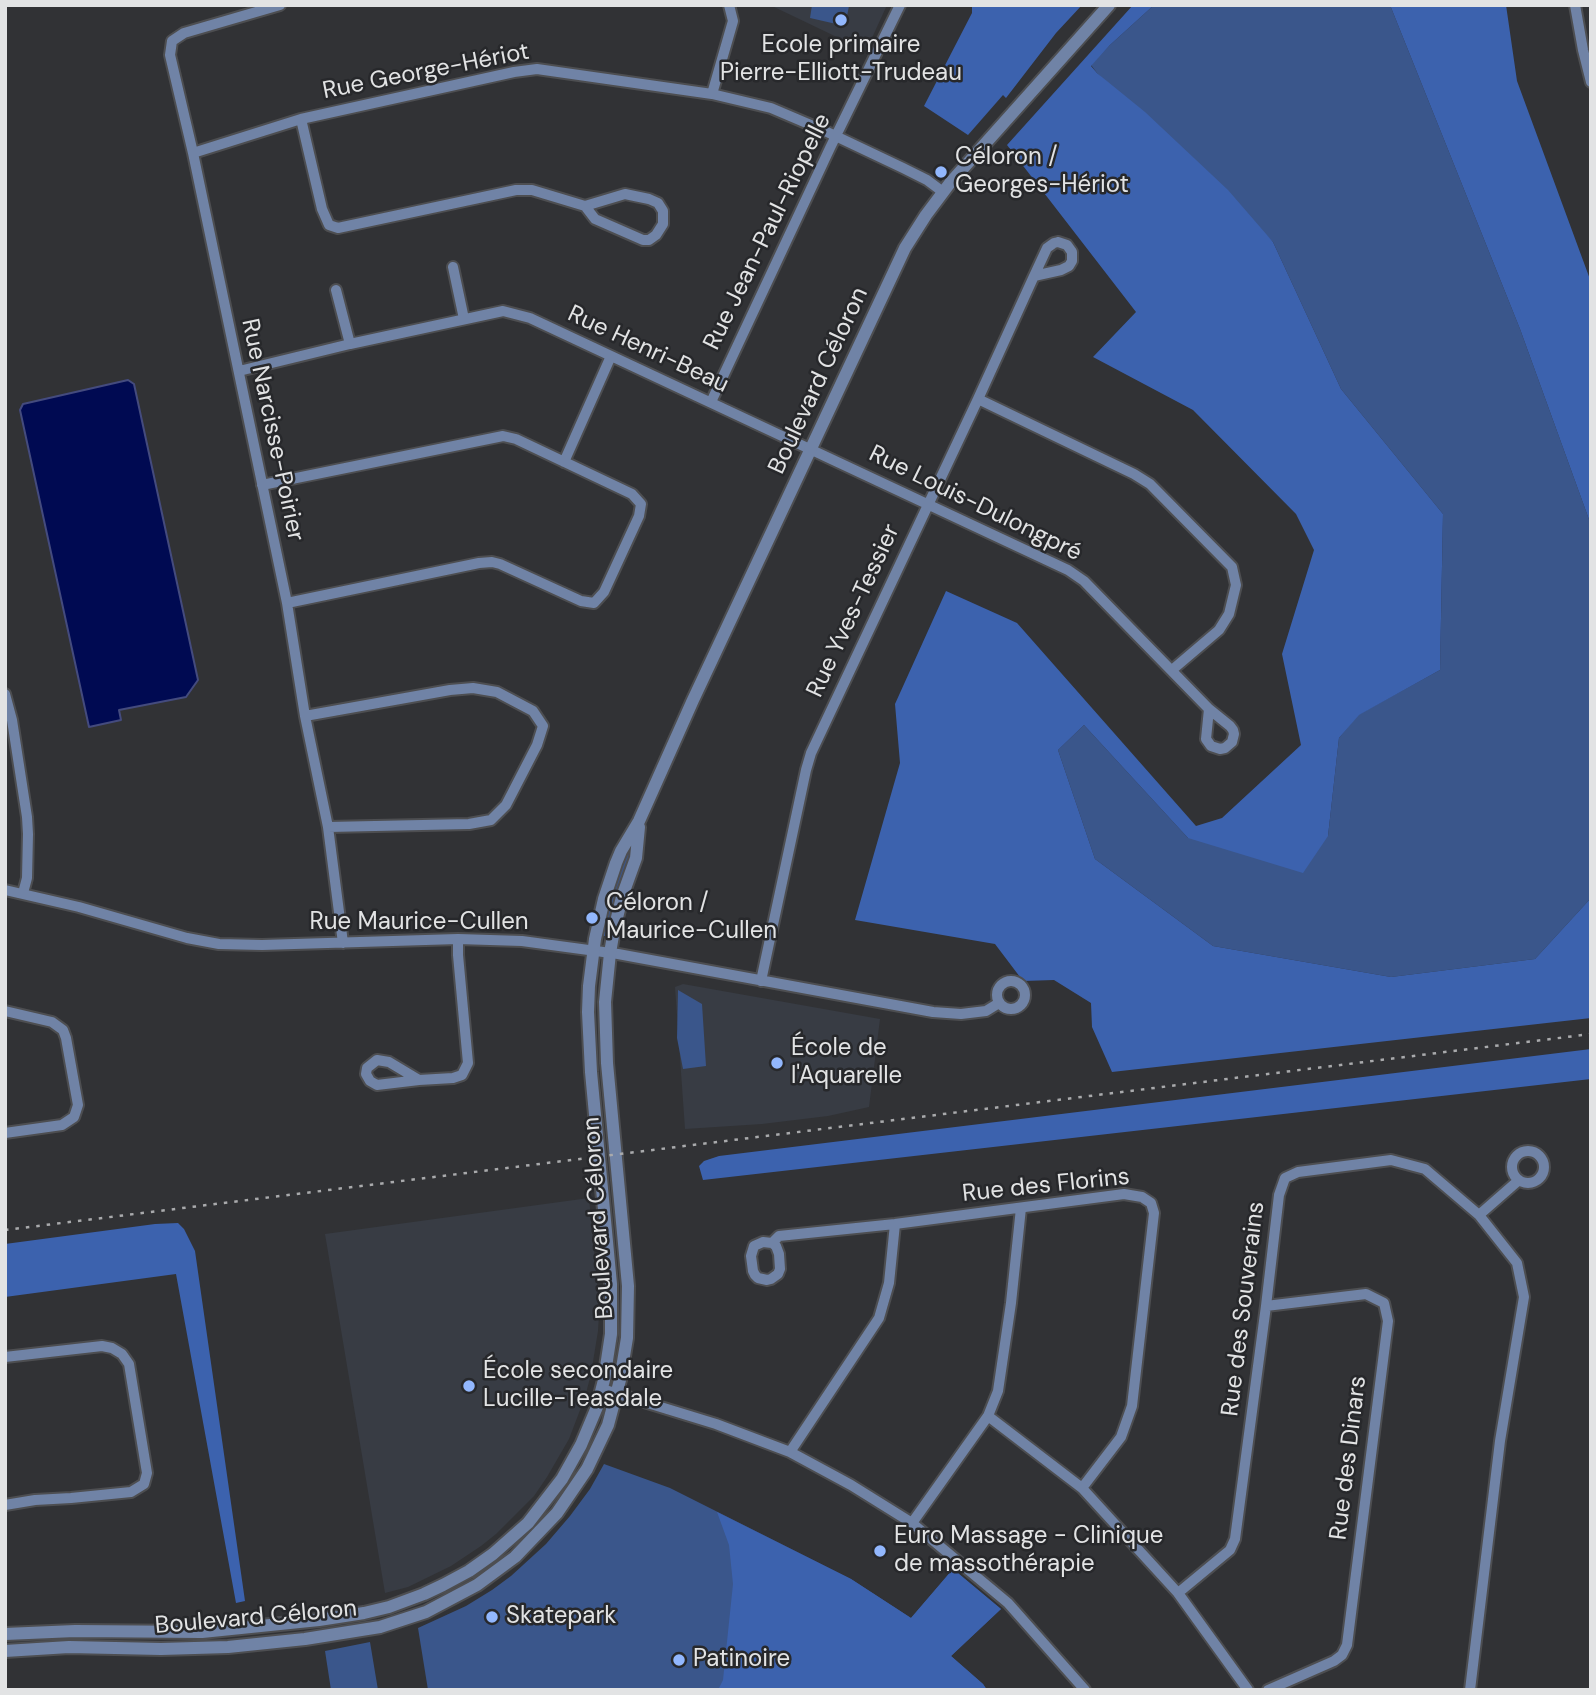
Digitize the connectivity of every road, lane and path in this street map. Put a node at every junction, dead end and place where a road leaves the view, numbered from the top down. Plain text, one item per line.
1 (280, 5) edge
2 (729, 5) edge
3 (900, 5) edge
4 (1109, 5) edge
5 (1575, 5) edge
6 (1587, 50) edge
7 (1591, 82) edge
8 (712, 94) junction
9 (301, 119) junction
10 (837, 136) junction
11 (193, 153) junction
12 (943, 192) junction
13 (586, 206) junction
14 (453, 267) dead end
15 (1034, 276) dead end
16 (336, 289) dead end
17 (464, 319) junction
18 (350, 344) junction
19 (611, 356) junction
20 (239, 371) junction
21 (978, 399) junction
22 (711, 402) junction
23 (811, 449) junction
24 (564, 462) junction
25 (262, 485) junction
26 (927, 505) junction
27 (287, 603) junction
28 (1172, 670) junction
29 (5, 694) edge
30 (1209, 709) dead end
31 (305, 716) junction
32 (9, 721) edge
33 (639, 821) junction
34 (328, 828) junction
35 (5, 890) edge
36 (23, 893) junction
37 (458, 939) junction
38 (343, 943) junction
39 (593, 950) junction
40 (610, 953) junction
41 (761, 981) junction
42 (999, 1003) dead end
43 (5, 1011) edge
44 (419, 1080) dead end
45 (5, 1133) edge
46 (1519, 1180) dead end
47 (1021, 1208) junction
48 (1479, 1215) junction
49 (895, 1224) junction
50 (772, 1244) dead end
51 (1266, 1306) junction
52 (5, 1357) edge
53 (602, 1389) junction
54 (617, 1393) junction
55 (988, 1416) junction
56 (790, 1452) junction
57 (1082, 1488) junction
58 (5, 1505) edge
59 (912, 1523) junction
60 (1178, 1592) junction
61 (5, 1634) edge
62 (5, 1651) edge
63 (1085, 1690) edge
64 (1248, 1690) edge
65 (1268, 1690) edge
66 (1470, 1690) edge

1 - 11 street, Rue Narcisse-Poirier
2 - 8 street
3 - 10 street, Rue Jean-Paul-Riopelle
4 - 12 street, Boulevard Céloron
5 - 6 street
6 - 7 street
8 - 9 street, Rue George-Hériot
8 - 10 street, Rue George-Hériot
9 - 11 street, Rue George-Hériot
9 - 13 street
10 - 12 street, Rue George-Hériot
10 - 22 street, Rue Jean-Paul-Riopelle
11 - 20 street, Rue Narcisse-Poirier
12 - 23 street, Boulevard Céloron
13 - 13 street
14 - 17 street
15 - 21 street, Rue Yves-Tessier
16 - 18 street
17 - 18 street, Rue Henri-Beau
17 - 19 street, Rue Henri-Beau
18 - 20 street, Rue Henri-Beau
19 - 22 street, Rue Henri-Beau
19 - 24 street
20 - 25 street, Rue Narcisse-Poirier
21 - 26 street, Rue Yves-Tessier
21 - 28 street
22 - 23 street, Rue Henri-Beau
23 - 26 street, Rue Louis-Dulongpré
23 - 33 street, Boulevard Céloron
24 - 25 street
24 - 27 street
25 - 27 street, Rue Narcisse-Poirier
26 - 28 street, Rue Louis-Dulongpré
26 - 41 street, Rue Yves-Tessier
27 - 31 street, Rue Narcisse-Poirier
28 - 30 street, Rue Louis-Dulongpré
29 - 32 street
31 - 34 street, Rue Narcisse-Poirier
31 - 34 street
32 - 36 street
33 - 39 street, Boulevard Céloron
33 - 40 street, Boulevard Céloron
34 - 38 street, Rue Narcisse-Poirier
35 - 36 street, Rue Maurice-Cullen
36 - 38 street, Rue Maurice-Cullen
37 - 38 street, Rue Maurice-Cullen
37 - 39 street, Rue Maurice-Cullen
37 - 44 street
39 - 40 street, Rue Maurice-Cullen
39 - 53 street, Boulevard Céloron
40 - 41 street, Rue Maurice-Cullen
40 - 54 street, Boulevard Céloron
41 - 42 street, Rue Maurice-Cullen
43 - 45 street
46 - 48 street
47 - 49 street, Rue des Florins
47 - 55 street
47 - 57 street, Rue des Florins
48 - 51 street, Rue des Souverains
48 - 66 street, Rue des Souverains
49 - 50 street, Rue des Florins
49 - 56 street
51 - 60 street, Rue des Souverains
51 - 65 street, Rue des Dinars
52 - 58 street
53 - 54 street
53 - 61 street, Boulevard Céloron
54 - 56 street
54 - 62 street, Boulevard Céloron
55 - 57 street
55 - 59 street
56 - 59 street
57 - 60 street
59 - 63 street
60 - 64 street

